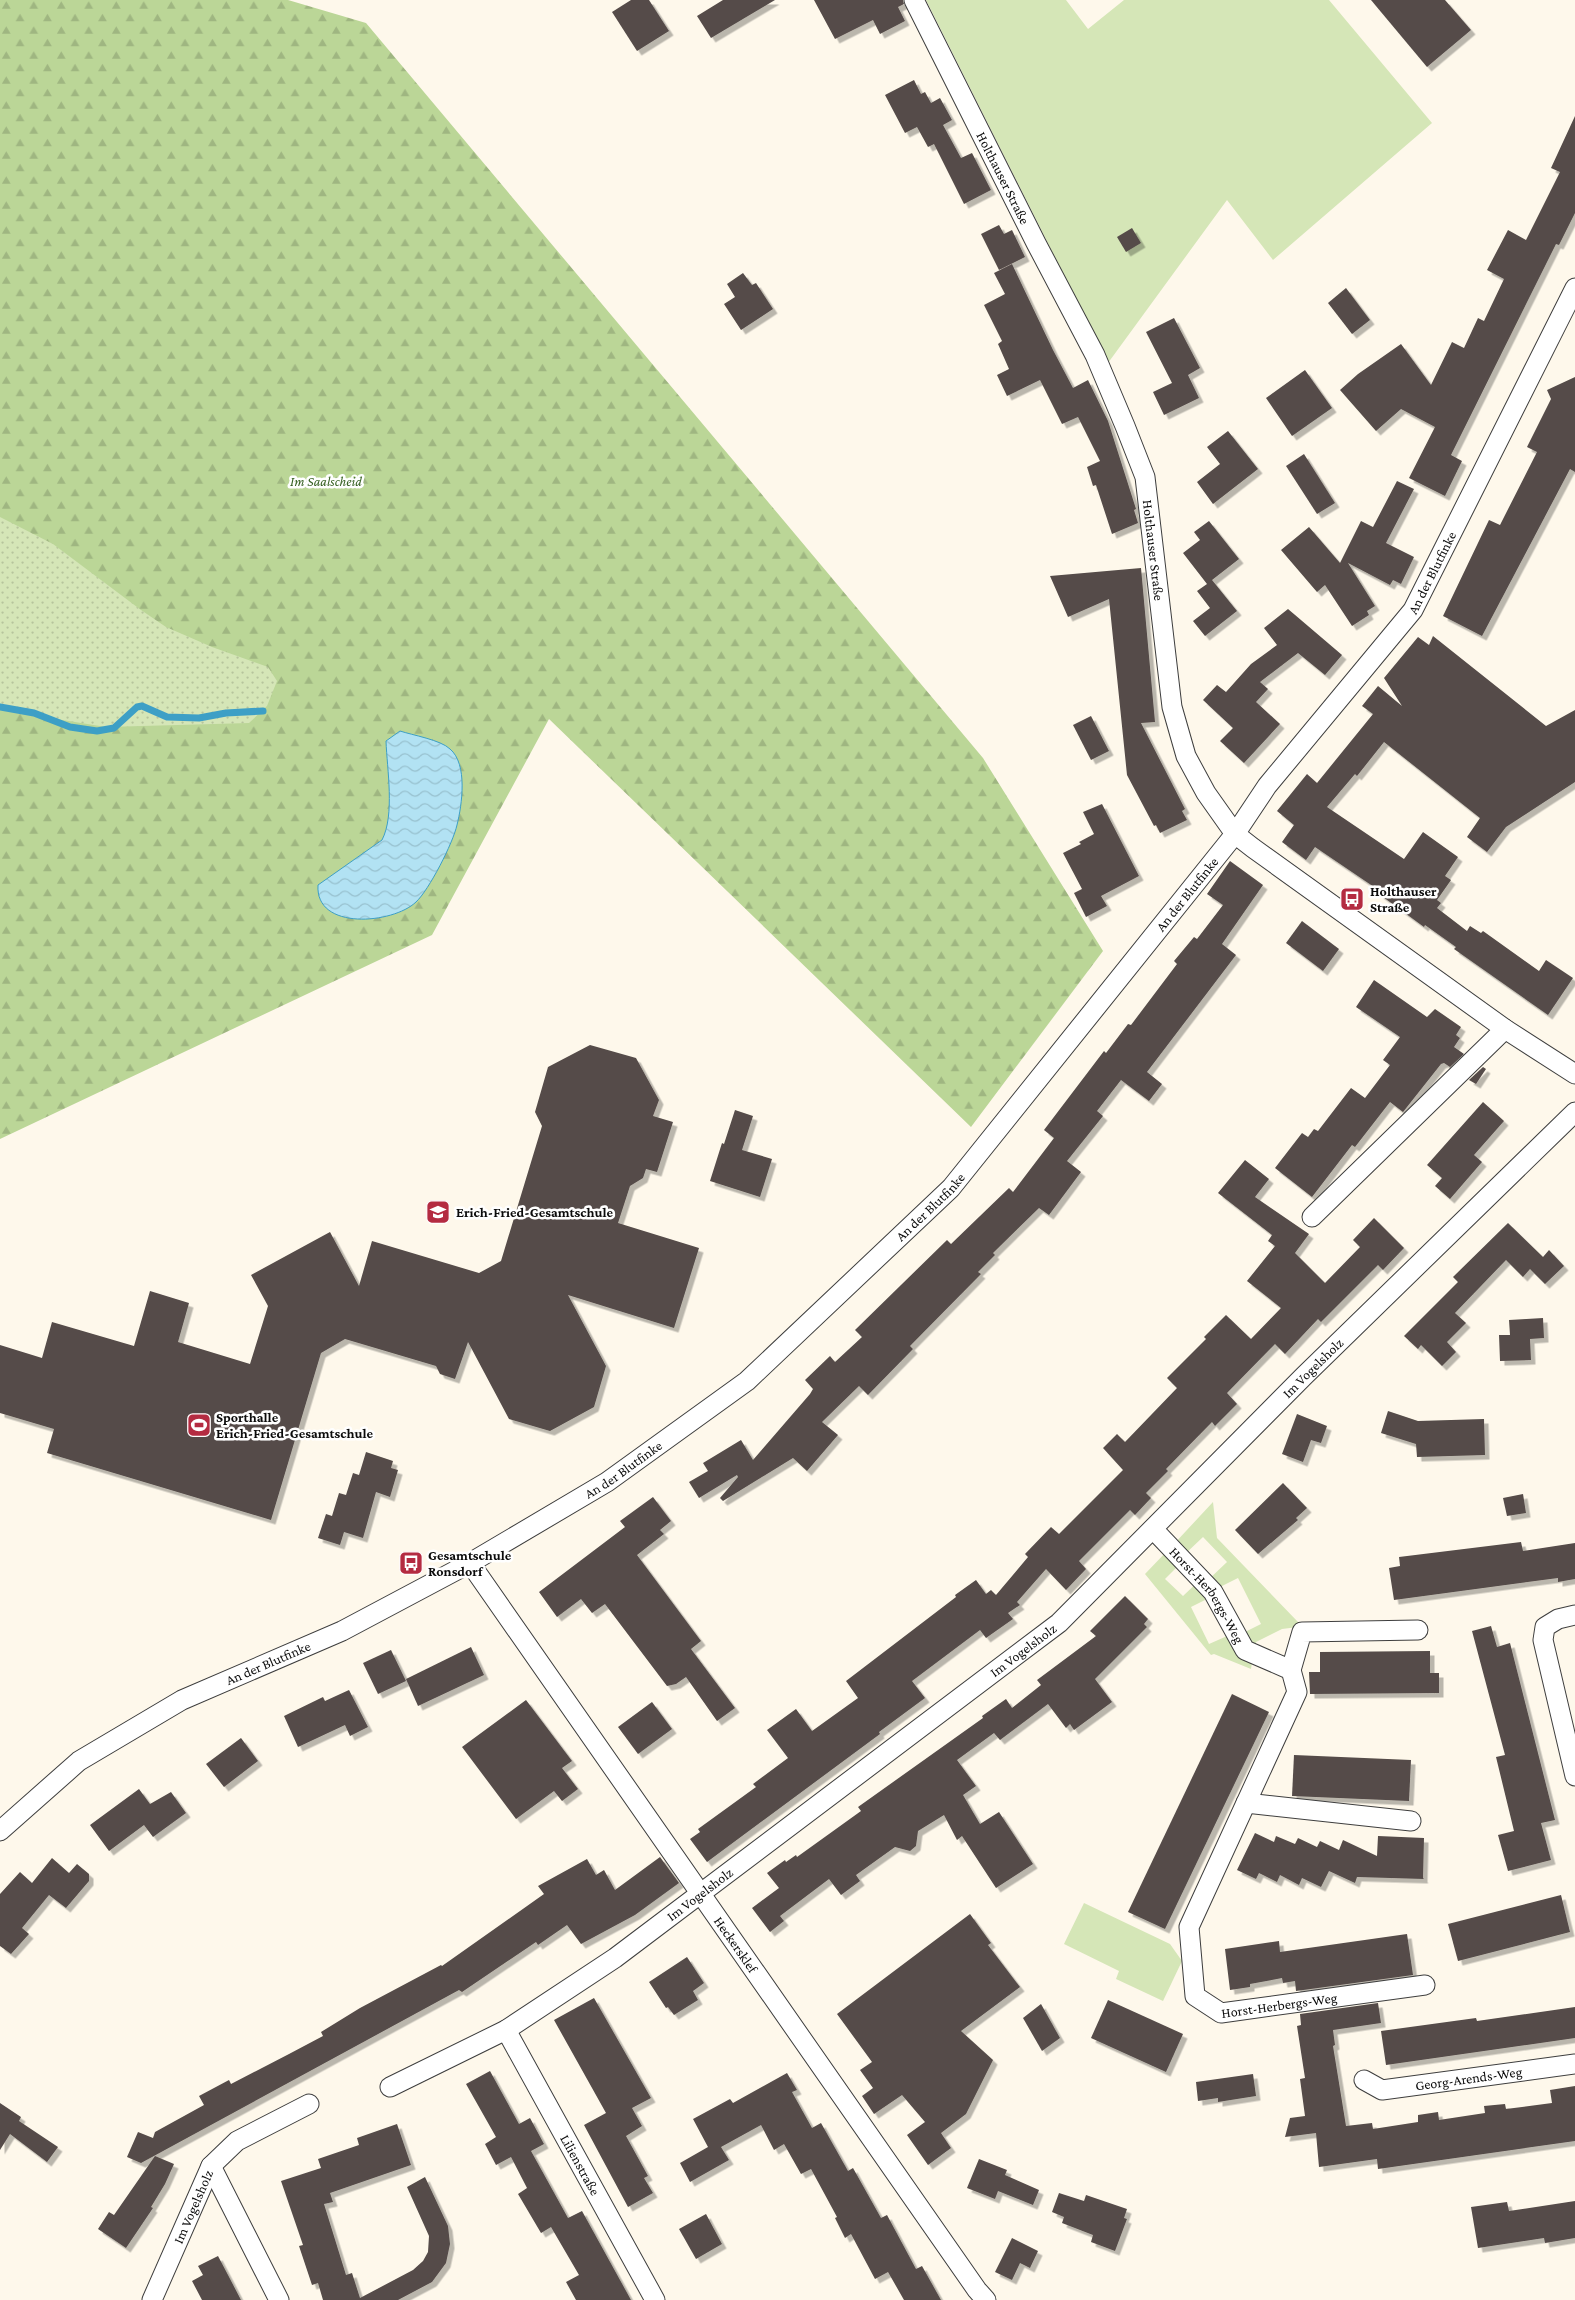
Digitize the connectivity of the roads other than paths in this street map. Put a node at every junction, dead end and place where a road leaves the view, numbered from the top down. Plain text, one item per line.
1 (914, 0) edge
2 (1575, 288) edge
3 (1235, 834) junction
4 (1505, 1029) junction
5 (1575, 1074) edge
6 (1575, 1112) edge
7 (1312, 1217) dead end
8 (1153, 1529) junction
9 (470, 1563) junction
10 (1575, 1615) edge
11 (1418, 1630) dead end
12 (1291, 1670) junction
13 (1575, 1776) edge
14 (1246, 1803) junction
15 (1411, 1821) dead end
16 (0, 1831) edge
17 (700, 1893) junction
18 (1425, 1985) dead end
19 (506, 2030) junction
20 (1575, 2064) edge
21 (1364, 2080) dead end
22 (390, 2087) dead end
23 (310, 2104) dead end
24 (211, 2166) junction
25 (152, 2300) edge
26 (279, 2300) edge
27 (655, 2300) edge
28 (986, 2300) edge

1 - 3 street, Holthauser Straße
2 - 3 street, An der Blutfinke
3 - 4 street, Holthauser Straße
3 - 9 street, An der Blutfinke
4 - 5 street, Holthauser Straße
4 - 7 street
6 - 8 street, Im Vogelsholz
8 - 12 street, Horst-Herbergs-Weg
8 - 17 street, Im Vogelsholz
9 - 16 street, An der Blutfinke
9 - 17 street, Heckersklef
10 - 13 street
11 - 12 street, Horst-Herbergs-Weg
12 - 14 street, Horst-Herbergs-Weg
14 - 15 street
14 - 18 street, Horst-Herbergs-Weg
17 - 19 street, Im Vogelsholz
17 - 28 street, Heckersklef
19 - 22 street, Im Vogelsholz
19 - 27 street, Lilienstraße
20 - 21 street, Georg-Arends-Weg
23 - 24 street, Im Vogelsholz
24 - 25 street, Im Vogelsholz
24 - 26 street

